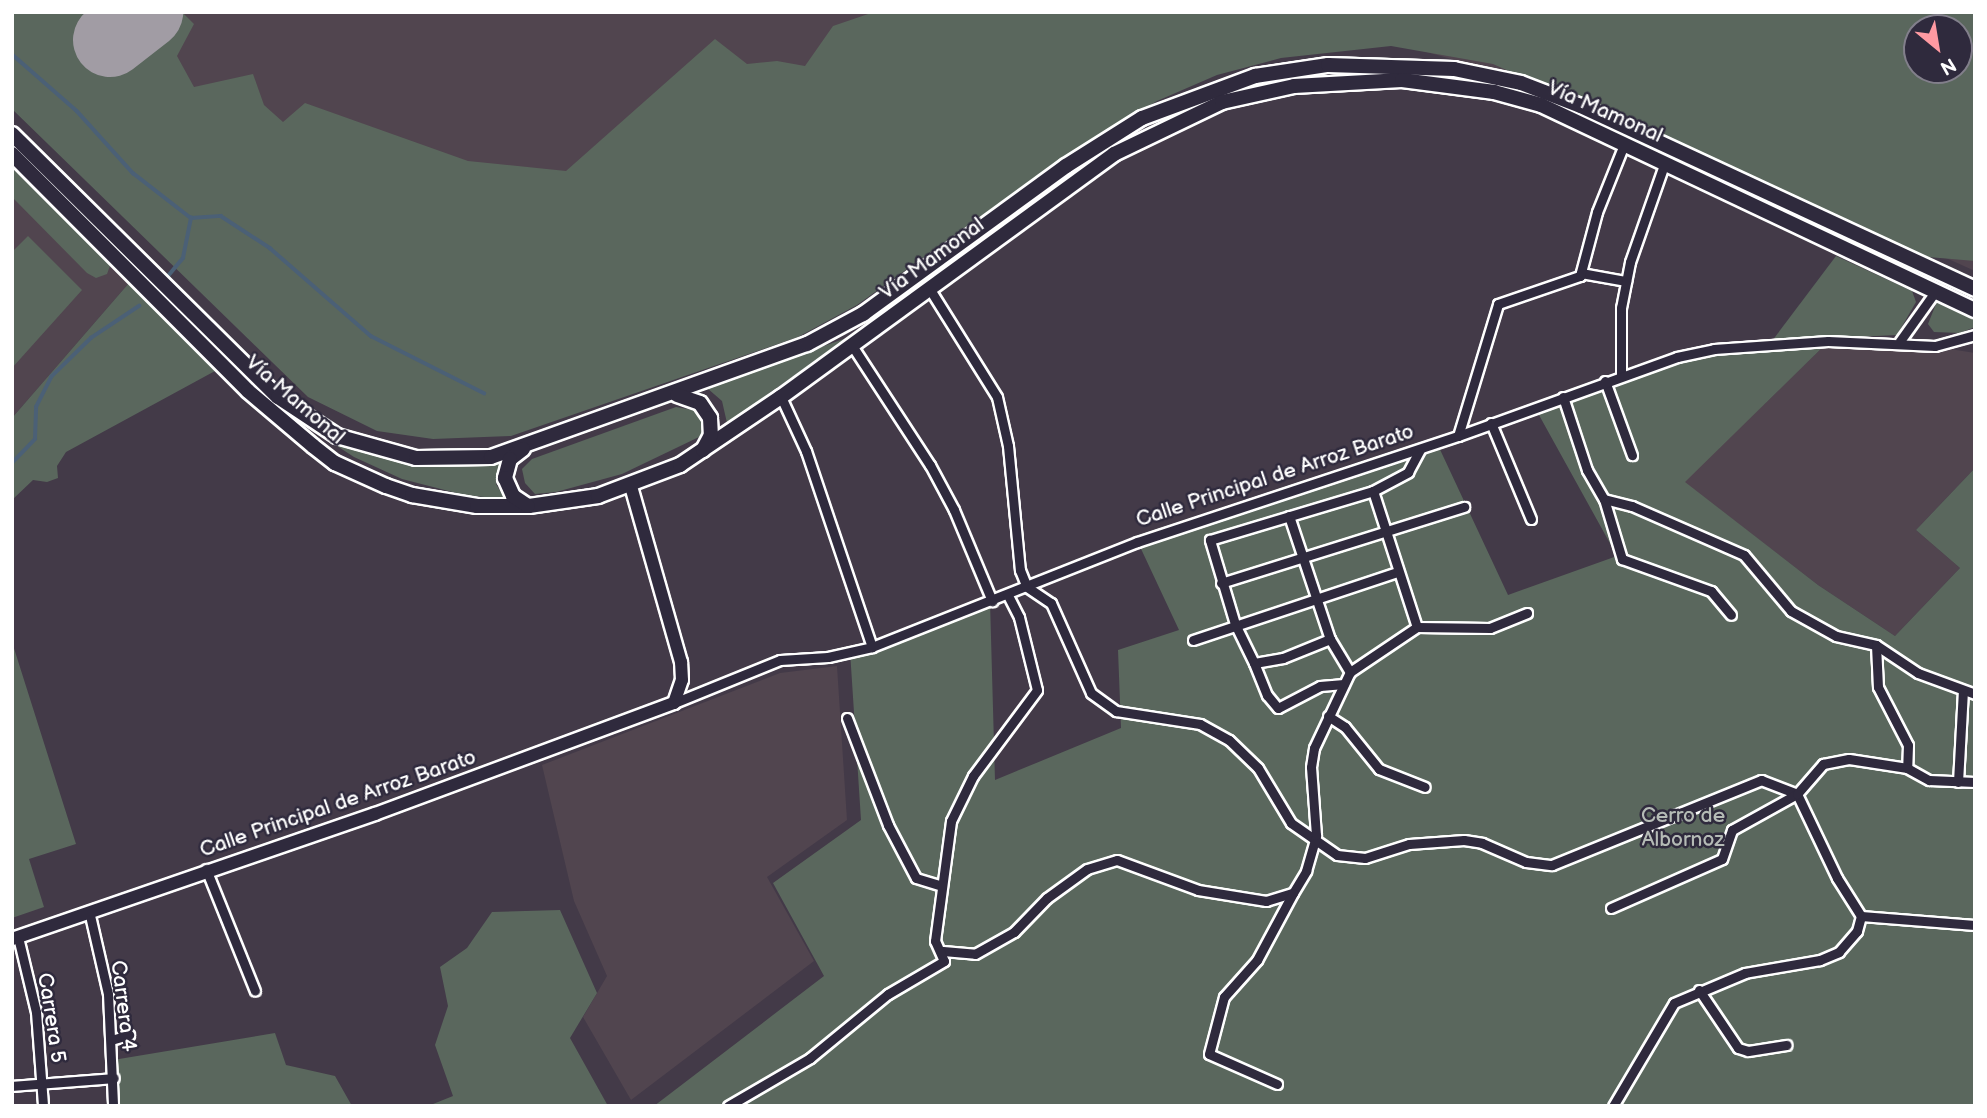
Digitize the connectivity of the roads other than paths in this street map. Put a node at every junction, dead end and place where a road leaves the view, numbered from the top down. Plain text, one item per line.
1 (12, 134) edge
2 (1625, 142) junction
3 (12, 154) edge
4 (1665, 162) junction
5 (1581, 273) junction
6 (1626, 281) junction
7 (929, 288) junction
8 (1975, 289) edge
9 (1935, 292) junction
10 (1975, 310) edge
11 (1975, 335) edge
12 (1900, 341) junction
13 (851, 344) junction
14 (1621, 376) junction
15 (1605, 381) junction
16 (674, 395) junction
17 (781, 397) junction
18 (1563, 397) junction
19 (1491, 423) junction
20 (1458, 436) junction
21 (526, 447) junction
22 (1420, 449) junction
23 (703, 451) junction
24 (1632, 455) dead end
25 (631, 486) junction
26 (1373, 491) junction
27 (1604, 499) junction
28 (529, 506) junction
29 (1464, 507) dead end
30 (1289, 516) junction
31 (1531, 519) dead end
32 (1386, 534) junction
33 (1303, 559) junction
34 (1398, 572) junction
35 (1221, 583) junction
36 (1027, 587) junction
37 (1008, 596) junction
38 (992, 601) junction
39 (1315, 602) junction
40 (1527, 613) dead end
41 (1731, 615) dead end
42 (1235, 624) junction
43 (1417, 627) junction
44 (1330, 639) junction
45 (1193, 640) dead end
46 (1876, 645) junction
47 (872, 647) junction
48 (1254, 663) junction
49 (1350, 673) junction
50 (1344, 684) junction
51 (1964, 691) junction
52 (1975, 694) edge
53 (674, 704) junction
54 (1328, 716) junction
55 (848, 718) dead end
56 (1907, 768) junction
57 (1958, 782) junction
58 (1975, 782) edge
59 (1424, 787) dead end
60 (1797, 794) junction
61 (1314, 841) junction
62 (206, 869) junction
63 (942, 886) junction
64 (1293, 893) junction
65 (1611, 908) dead end
66 (89, 911) junction
67 (1861, 916) junction
68 (1975, 925) edge
69 (15, 938) edge
70 (943, 951) junction
71 (255, 990) dead end
72 (1699, 990) junction
73 (129, 1035) dead end
74 (111, 1040) junction
75 (1787, 1045) dead end
76 (114, 1078) junction
77 (43, 1084) junction
78 (1277, 1084) dead end
79 (12, 1086) edge
80 (43, 1106) edge
81 (113, 1106) edge
82 (728, 1106) edge
83 (1613, 1106) edge

1 - 21 main road, Vía Mamonal
2 - 4 main road, Vía Mamonal
2 - 5 street
2 - 7 main road, Vía Mamonal
3 - 28 main road, Vía Mamonal
4 - 6 street
4 - 9 main road, Vía Mamonal
5 - 6 street
5 - 20 street
6 - 14 street
7 - 13 main road, Vía Mamonal
7 - 36 street
8 - 16 main road, Vía Mamonal
9 - 10 main road, Vía Mamonal
9 - 12 street
11 - 12 street, Calle Principal de Arroz Barato
12 - 14 street, Calle Principal de Arroz Barato
13 - 17 main road, Vía Mamonal
13 - 38 street
14 - 15 street, Calle Principal de Arroz Barato
15 - 18 street, Calle Principal de Arroz Barato
15 - 24 street
16 - 21 main road, Vía Mamonal
16 - 23 main road
17 - 23 main road, Vía Mamonal
17 - 47 street
18 - 19 street, Calle Principal de Arroz Barato
18 - 27 street
19 - 20 street, Calle Principal de Arroz Barato
19 - 31 street
20 - 22 street, Calle Principal de Arroz Barato
21 - 28 main road
22 - 26 street
22 - 36 street, Calle Principal de Arroz Barato
23 - 25 main road, Vía Mamonal
25 - 28 main road, Vía Mamonal
25 - 53 street
26 - 30 street
26 - 32 street
27 - 41 street
27 - 46 street
29 - 32 street
30 - 33 street
30 - 35 street
32 - 33 street
32 - 34 street
33 - 35 street
33 - 39 street
34 - 39 street
34 - 43 street
35 - 42 street
36 - 37 street, Calle Principal de Arroz Barato
36 - 61 street
37 - 38 street, Calle Principal de Arroz Barato
37 - 63 street
38 - 47 street, Calle Principal de Arroz Barato
39 - 42 street
39 - 44 street
40 - 43 street
42 - 45 street
42 - 48 street
43 - 49 street
44 - 48 street
44 - 49 street
46 - 51 street
46 - 56 street
47 - 53 street, Calle Principal de Arroz Barato
48 - 50 street
49 - 50 street
50 - 54 street
51 - 52 street
51 - 57 street
53 - 62 street, Calle Principal de Arroz Barato
54 - 59 street
54 - 61 street
55 - 63 street
56 - 57 street
56 - 60 street
57 - 58 street
60 - 61 street
60 - 65 street
60 - 67 street
61 - 64 street
62 - 66 street, Calle Principal de Arroz Barato
62 - 71 street
63 - 70 street
64 - 70 street
64 - 78 street
66 - 69 street, Calle Principal de Arroz Barato
66 - 74 street, Carrera 4
67 - 68 street
67 - 72 street
69 - 77 street, Carrera 5
70 - 82 street
72 - 75 street
72 - 83 street
73 - 74 street
74 - 76 street, Carrera 4
76 - 77 street
76 - 81 street, Carrera 4
77 - 79 street
77 - 80 street, Carrera 5

